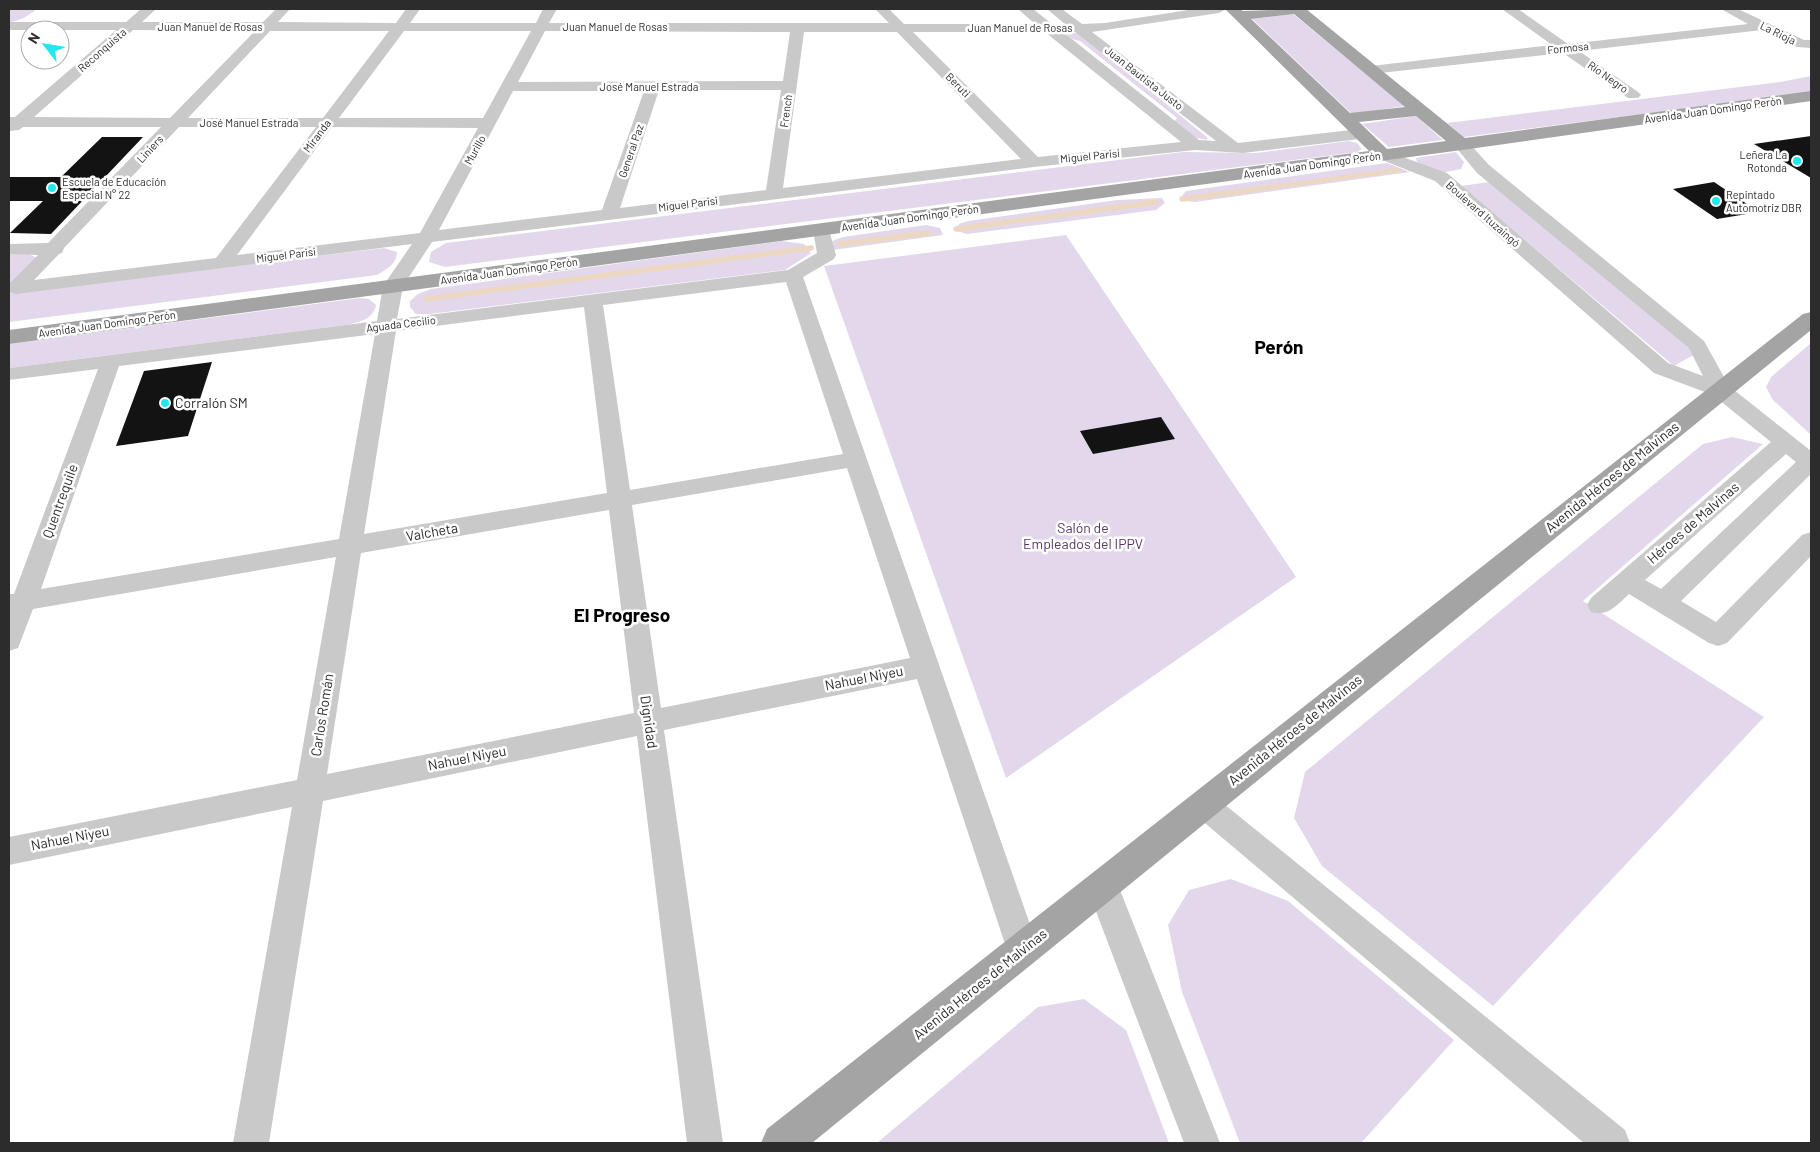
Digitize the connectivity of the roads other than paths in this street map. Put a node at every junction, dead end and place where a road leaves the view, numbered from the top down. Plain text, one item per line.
1 (149, 9) edge
2 (283, 9) edge
3 (413, 9) edge
4 (550, 9) edge
5 (882, 9) edge
6 (1025, 9) edge
7 (1054, 9) edge
8 (1219, 9) edge
9 (1297, 9) edge
10 (1509, 9) edge
11 (1728, 9) edge
12 (1235, 12) edge
13 (38, 13) dead end
14 (766, 16) dead end
15 (1764, 26) junction
16 (128, 27) junction
17 (266, 27) junction
18 (399, 27) junction
19 (540, 27) junction
20 (777, 28) junction
21 (798, 28) junction
22 (901, 28) junction
23 (1049, 28) junction
24 (1079, 28) junction
25 (13, 29) edge
26 (1807, 44) edge
27 (1566, 48) junction
28 (1371, 70) junction
29 (789, 85) junction
30 (509, 87) junction
31 (652, 87) junction
32 (1633, 95) dead end
33 (1811, 96) edge
34 (1420, 110) junction
35 (1345, 120) junction
36 (176, 122) junction
37 (326, 123) junction
38 (490, 123) junction
39 (12, 125) edge
40 (1360, 134) junction
41 (1462, 144) junction
42 (1195, 145) junction
43 (1233, 147) junction
44 (1383, 155) junction
45 (1034, 162) junction
46 (774, 193) junction
47 (609, 214) junction
48 (822, 230) junction
49 (426, 238) junction
50 (9, 250) edge
51 (56, 250) junction
52 (221, 264) junction
53 (793, 275) junction
54 (393, 286) junction
55 (16, 288) joint
56 (593, 300) junction
57 (1811, 319) edge
58 (386, 326) junction
59 (9, 337) edge
60 (110, 360) junction
61 (9, 374) edge
62 (1721, 390) junction
63 (1786, 442) junction
64 (856, 459) junction
65 (1811, 462) edge
66 (619, 500) junction
67 (1811, 541) edge
68 (350, 546) junction
69 (1628, 581) junction
70 (16, 603) edge
71 (1663, 603) junction
72 (1600, 605) dead end
73 (9, 641) edge
74 (926, 666) junction
75 (649, 722) junction
76 (310, 790) junction
77 (1203, 804) junction
78 (9, 851) edge
79 (1102, 885) junction
80 (1023, 950) junction
81 (252, 1143) edge
82 (704, 1143) edge
83 (781, 1143) edge
84 (1202, 1143) edge
85 (1612, 1143) edge

1 - 16 street, Reconquista
2 - 17 street, Liniers
3 - 18 street, Miranda
4 - 19 street, Murillo
5 - 22 street, Beruti
6 - 23 street, Juan Bautista Justo
7 - 24 street, Juan Bautista Justo
8 - 24 street, Juan Manuel de Rosas
9 - 12 main road
9 - 28 main road, Boulevard Ituzaingó
10 - 27 street, Río Negro
11 - 15 street, La Rioja
12 - 35 main road, Boulevard Ituzaingó
13 - 25 street
14 - 20 street
15 - 26 street, La Rioja
15 - 27 street, Formosa
16 - 17 street, Juan Manuel de Rosas
16 - 25 street, Juan Manuel de Rosas
16 - 39 street, Reconquista
17 - 18 street, Juan Manuel de Rosas
17 - 36 street, Liniers
18 - 19 street, Juan Manuel de Rosas
18 - 37 street, Miranda
19 - 20 street, Juan Manuel de Rosas
19 - 30 street, Murillo
20 - 21 street, Juan Manuel de Rosas
21 - 22 street, Juan Manuel de Rosas
21 - 29 street, French
22 - 23 street, Juan Manuel de Rosas
22 - 45 street, Beruti
23 - 24 street, Juan Manuel de Rosas
23 - 42 street, Juan Bautista Justo
24 - 43 street, Juan Bautista Justo
27 - 28 street, Formosa
27 - 32 street, Río Negro
28 - 34 main road, Boulevard Ituzaingó
29 - 31 street, José Manuel Estrada
29 - 46 street, French
30 - 31 street, José Manuel Estrada
30 - 38 street, Murillo
31 - 47 street, General Paz
33 - 41 main road, Avenida Juan Domingo Perón
34 - 35 main road
34 - 41 main road, Boulevard Ituzaingó
35 - 40 main road, Boulevard Ituzaingó
36 - 37 street, José Manuel Estrada
36 - 39 street, José Manuel Estrada
36 - 51 street, Liniers
37 - 38 street, José Manuel Estrada
37 - 52 street, Miranda
38 - 49 street, Murillo
40 - 43 street, Miguel Parisi
40 - 44 main road, Boulevard Ituzaingó
41 - 44 main road, Avenida Juan Domingo Perón
41 - 62 street, Boulevard Ituzaingó
42 - 43 street, Miguel Parisi
42 - 45 street, Miguel Parisi
44 - 48 main road, Avenida Juan Domingo Perón
44 - 62 street, Boulevard Ituzaingó
45 - 46 street, Miguel Parisi
46 - 47 street, Miguel Parisi
47 - 49 street, Miguel Parisi
48 - 53 street
48 - 54 main road, Avenida Juan Domingo Perón
49 - 52 street, Miguel Parisi
49 - 54 street, Murillo
50 - 51 street
51 - 55 street, Liniers
52 - 55 street, Miguel Parisi
53 - 56 street, Aguada Cecilio
53 - 64 street
54 - 58 street, Carlos Román
54 - 59 main road, Avenida Juan Domingo Perón
56 - 58 street, Aguada Cecilio
56 - 66 street, Dignidad
57 - 62 main road, Avenida Héroes de Malvinas
58 - 60 street, Aguada Cecilio
58 - 68 street, Carlos Román
60 - 61 street, Aguada Cecilio
60 - 70 street, Quentrequile
62 - 63 street, Boulevard Ituzaingó
62 - 77 main road, Avenida Héroes de Malvinas
63 - 65 street, Boulevard Ituzaingó
63 - 69 street, Héroes de Malvinas
64 - 66 street, Valcheta
64 - 74 street
65 - 71 street
66 - 68 street, Valcheta
66 - 75 street, Dignidad
67 - 71 street
68 - 70 street, Valcheta
68 - 76 street, Carlos Román
69 - 71 street
69 - 72 street, Héroes de Malvinas
70 - 73 street, Quentrequile
74 - 75 street, Nahuel Niyeu
74 - 80 street
75 - 76 street, Nahuel Niyeu
75 - 82 street, Dignidad
76 - 78 street, Nahuel Niyeu
76 - 81 street, Carlos Román
77 - 79 main road, Avenida Héroes de Malvinas
77 - 85 street
79 - 80 main road, Avenida Héroes de Malvinas
79 - 84 street
80 - 83 main road, Avenida Héroes de Malvinas

